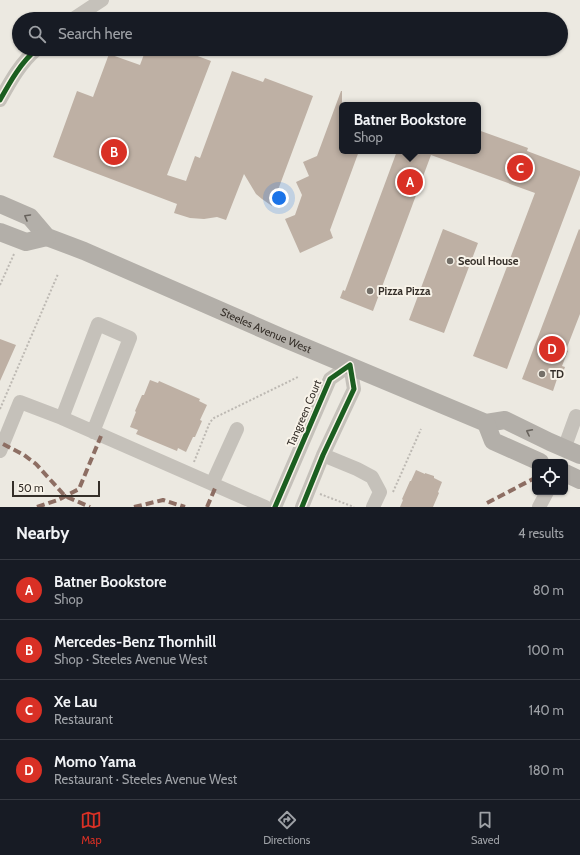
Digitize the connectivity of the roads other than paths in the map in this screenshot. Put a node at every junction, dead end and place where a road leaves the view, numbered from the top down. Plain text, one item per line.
1 (102, 0) edge
2 (84, 12) edge
3 (29, 56) edge
4 (0, 100) edge
5 (0, 204) edge
6 (0, 232) edge
7 (47, 237) junction
8 (350, 365) junction
9 (576, 416) dead end
10 (62, 418) junction
11 (486, 423) junction
12 (237, 429) dead end
13 (92, 432) junction
14 (0, 451) edge
15 (323, 455) junction
16 (568, 455) edge
17 (533, 459) edge
18 (568, 474) edge
19 (580, 480) edge
20 (212, 484) junction
21 (545, 495) edge
22 (265, 507) edge
23 (275, 507) edge
24 (302, 507) edge
25 (373, 507) edge
26 (539, 507) edge

1 - 2 street
3 - 4 street
7 -> 5 main road, Steeles Avenue West
6 - 7 main road
7 - 8 main road, Steeles Avenue West
8 - 11 main road, Steeles Avenue West
8 - 15 street
8 - 23 street, Tangreen Court
9 - 16 street
10 - 13 street
10 - 13 street
10 - 14 street
16 -> 11 main road
11 - 17 main road
12 - 20 street
13 - 20 street
15 - 24 street
15 - 25 street
18 - 19 main road
20 - 22 street
21 - 26 street

